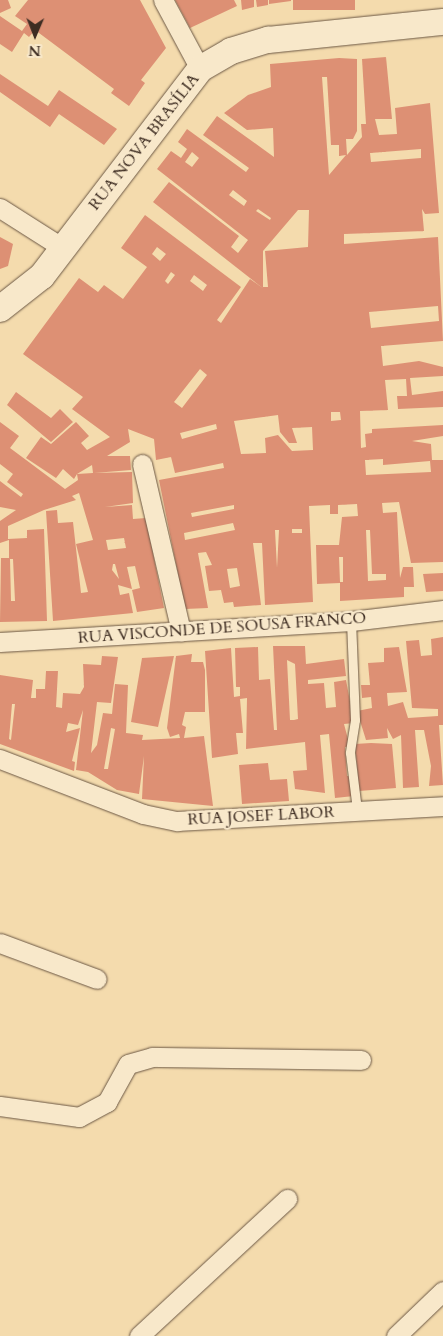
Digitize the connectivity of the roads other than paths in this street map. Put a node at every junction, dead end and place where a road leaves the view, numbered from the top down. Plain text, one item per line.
1 (163, 0) edge
2 (443, 22) edge
3 (200, 69) junction
4 (0, 208) edge
5 (63, 248) junction
6 (1, 313) edge
7 (142, 464) dead end
8 (443, 610) edge
9 (351, 621) junction
10 (181, 632) junction
11 (0, 642) edge
12 (0, 759) edge
13 (443, 806) edge
14 (357, 810) junction
15 (0, 943) edge
16 (98, 979) dead end
17 (361, 1060) dead end
18 (0, 1106) edge
19 (287, 1199) dead end
20 (443, 1291) edge
21 (139, 1336) edge
22 (396, 1336) edge

1 - 3 street
2 - 3 main road, RUA NOVA BRASÍLIA
3 - 5 main road, RUA NOVA BRASÍLIA
4 - 5 street
5 - 6 main road, RUA NOVA BRASÍLIA
7 - 10 street
8 - 9 street, RUA VISCONDE DE SOUSA FRANCO
9 - 10 street, RUA VISCONDE DE SOUSA FRANCO
9 - 14 lane
10 - 11 street, RUA VISCONDE DE SOUSA FRANCO
12 - 14 street, RUA JOSEF LABOR
13 - 14 street, RUA JOSEF LABOR
15 - 16 street
17 - 18 street
19 - 21 street
20 - 22 street

